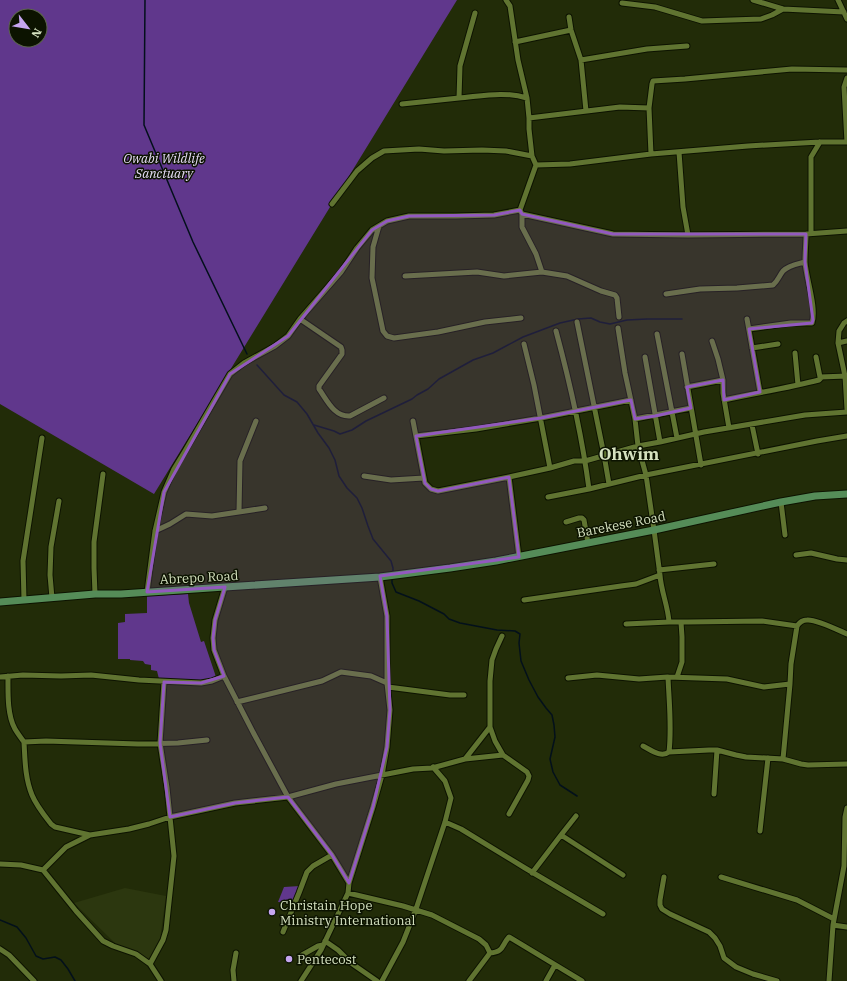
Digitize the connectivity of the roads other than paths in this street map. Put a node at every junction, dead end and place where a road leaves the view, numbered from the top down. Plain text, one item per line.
1 (506, 0) edge
2 (753, 0) edge
3 (838, 0) edge
4 (622, 3) dead end
5 (783, 8) junction
6 (844, 12) junction
7 (475, 13) dead end
8 (569, 17) dead end
9 (847, 19) edge
10 (571, 30) junction
11 (515, 42) junction
12 (687, 46) dead end
13 (581, 60) junction
14 (847, 70) edge
15 (847, 78) edge
16 (460, 98) junction
17 (527, 98) junction
18 (402, 104) dead end
19 (648, 108) junction
20 (586, 111) junction
21 (529, 118) junction
22 (820, 142) junction
23 (847, 142) edge
24 (679, 152) junction
25 (651, 154) junction
26 (532, 156) junction
27 (536, 165) junction
28 (332, 204) dead end
29 (521, 212) junction
30 (379, 226) junction
31 (847, 230) edge
32 (809, 234) junction
33 (688, 235) junction
34 (805, 262) junction
35 (542, 272) junction
36 (405, 276) dead end
37 (666, 294) dead end
38 (619, 317) dead end
39 (521, 318) dead end
40 (300, 319) junction
41 (747, 319) dead end
42 (847, 321) edge
43 (577, 322) dead end
44 (618, 328) dead end
45 (749, 329) junction
46 (556, 331) dead end
47 (657, 334) dead end
48 (712, 341) dead end
49 (847, 341) edge
50 (838, 343) junction
51 (524, 344) dead end
52 (778, 344) dead end
53 (752, 348) junction
54 (795, 353) dead end
55 (682, 354) dead end
56 (646, 357) dead end
57 (816, 357) dead end
58 (846, 376) edge
59 (821, 378) junction
60 (723, 380) junction
61 (798, 385) junction
62 (687, 387) junction
63 (760, 392) junction
64 (384, 398) dead end
65 (631, 400) junction
66 (724, 400) junction
67 (594, 407) junction
68 (691, 408) junction
69 (575, 411) junction
70 (847, 411) edge
71 (672, 412) junction
72 (655, 416) junction
73 (540, 418) junction
74 (635, 419) junction
75 (256, 421) dead end
76 (413, 421) dead end
77 (752, 425) junction
78 (729, 428) junction
79 (696, 434) junction
80 (416, 436) junction
81 (847, 436) edge
82 (42, 438) dead end
83 (677, 438) junction
84 (660, 442) junction
85 (638, 446) junction
86 (758, 454) junction
87 (604, 456) junction
88 (585, 461) junction
89 (701, 465) junction
90 (550, 468) junction
91 (103, 474) dead end
92 (646, 475) junction
93 (364, 476) dead end
94 (510, 477) junction
95 (424, 478) junction
96 (609, 484) junction
97 (589, 489) junction
98 (847, 494) edge
99 (548, 497) dead end
100 (59, 502) dead end
101 (781, 502) junction
102 (265, 508) dead end
103 (239, 512) junction
104 (566, 522) dead end
105 (654, 530) junction
106 (155, 531) junction
107 (785, 535) dead end
108 (588, 543) junction
109 (796, 554) dead end
110 (519, 557) junction
111 (847, 560) edge
112 (714, 564) dead end
113 (659, 573) junction
114 (400, 574) joint
115 (380, 577) junction
116 (225, 587) junction
117 (147, 592) junction
118 (95, 594) junction
119 (52, 598) junction
120 (24, 600) junction
121 (524, 600) dead end
122 (0, 602) edge
123 (669, 622) junction
124 (681, 622) junction
125 (626, 624) dead end
126 (797, 626) junction
127 (847, 634) edge
128 (502, 636) dead end
129 (0, 676) edge
130 (8, 676) junction
131 (224, 676) junction
132 (668, 677) junction
133 (677, 677) junction
134 (568, 678) dead end
135 (164, 682) junction
136 (790, 684) junction
137 (388, 685) junction
138 (464, 694) dead end
139 (238, 702) junction
140 (490, 727) junction
141 (207, 740) dead end
142 (24, 742) junction
143 (160, 743) junction
144 (643, 746) dead end
145 (718, 750) junction
146 (669, 752) junction
147 (503, 755) junction
148 (768, 758) junction
149 (465, 759) junction
150 (783, 759) junction
151 (847, 764) edge
152 (433, 767) junction
153 (382, 774) junction
154 (714, 794) dead end
155 (288, 797) junction
156 (847, 808) edge
157 (509, 814) dead end
158 (576, 816) dead end
159 (170, 817) junction
160 (445, 822) junction
161 (760, 831) dead end
162 (561, 834) junction
163 (90, 835) junction
164 (332, 855) junction
165 (0, 864) edge
166 (43, 870) junction
167 (532, 873) junction
168 (623, 875) dead end
169 (664, 877) dead end
170 (721, 877) dead end
171 (349, 883) junction
172 (348, 894) junction
173 (416, 909) junction
174 (603, 914) dead end
175 (833, 922) junction
176 (847, 927) edge
177 (283, 932) dead end
178 (324, 943) junction
179 (0, 949) edge
180 (236, 953) dead end
181 (490, 953) junction
182 (302, 955) dead end
183 (150, 964) junction
184 (555, 965) junction
185 (34, 981) edge
186 (161, 981) edge
187 (234, 981) edge
188 (301, 981) edge
189 (377, 981) edge
190 (382, 981) edge
191 (469, 981) edge
192 (546, 981) edge
193 (582, 981) edge
194 (777, 981) edge
195 (829, 981) edge

1 - 11 street
2 - 5 street
3 - 6 street
4 - 5 street
5 - 6 street
6 - 9 street
7 - 16 street
8 - 10 street
10 - 11 street
10 - 13 street
11 - 17 street
12 - 13 street
13 - 20 street
14 - 19 street
15 - 23 street
16 - 17 street
16 - 18 street
17 - 21 street
19 - 20 street
19 - 25 street
20 - 21 street
21 - 26 street
22 - 23 street
22 - 24 street
22 - 32 street
24 - 25 street
24 - 33 street
25 - 27 street
26 - 27 street
26 - 28 street
27 - 29 street
29 - 30 street
29 - 33 street
29 - 35 street
30 - 39 street
30 - 40 street
31 - 32 street
32 - 33 street
32 - 34 street
34 - 37 street
34 - 45 street
35 - 36 street
35 - 38 street
40 - 64 street
40 - 106 street
41 - 45 street
42 - 50 street
43 - 67 street
44 - 65 street
45 - 53 street
46 - 69 street
47 - 71 street
48 - 60 street
49 - 50 street
50 - 58 street
51 - 73 street
52 - 53 street
53 - 63 street
54 - 61 street
55 - 62 street
56 - 72 street
57 - 59 street
58 - 59 street
58 - 70 street
59 - 61 street
60 - 62 street
60 - 66 street
61 - 63 street
62 - 68 street
63 - 66 street
65 - 67 street
65 - 74 street
66 - 78 street
67 - 69 street
67 - 87 street
68 - 71 street
68 - 79 street
69 - 73 street
69 - 88 street
70 - 77 street
71 - 72 street
71 - 83 street
72 - 74 street
72 - 84 street
73 - 80 street
73 - 90 street
74 - 85 street
75 - 103 street
76 - 80 street
77 - 78 street
77 - 86 street
78 - 79 street
79 - 83 street
79 - 89 street
80 - 95 street
81 - 86 street
82 - 120 street
83 - 84 street
84 - 85 street
85 - 87 street
85 - 92 street
86 - 89 street
87 - 88 street
87 - 96 street
88 - 90 street
88 - 97 street
89 - 92 street
90 - 94 street
91 - 118 street
92 - 96 street
92 - 105 street
93 - 95 street
94 - 95 street
94 - 110 street
96 - 97 street
97 - 99 street
98 - 101 main road, Barekese Road
100 - 119 street
101 - 105 main road, Barekese Road
101 - 107 street
102 - 103 street
103 - 106 street
104 - 108 street
105 - 108 main road, Barekese Road
105 - 113 street
106 - 117 street
108 - 110 main road, Barekese Road
109 - 111 street
110 - 114 main road, Barekese Road
112 - 113 street
113 - 121 street
113 - 123 street
114 - 115 main road, Abrepo Road
115 - 116 main road, Abrepo Road
115 - 137 street
116 - 117 main road, Abrepo Road
116 - 131 street
117 - 118 main road, Abrepo Road
118 - 119 main road, Abrepo Road
119 - 120 main road, Abrepo Road
120 - 122 main road, Abrepo Road
123 - 124 street
123 - 125 street
124 - 126 street
124 - 133 street
126 - 127 street
126 - 136 street
128 - 140 street
129 - 130 street
130 - 135 street
130 - 142 street
131 - 135 street
131 - 139 street
132 - 133 street
132 - 134 street
132 - 146 street
133 - 136 street
135 - 143 street
136 - 150 street
137 - 138 street
137 - 139 street
137 - 153 street
139 - 155 street
140 - 147 street
140 - 149 street
141 - 143 street
142 - 143 street
142 - 163 street
143 - 159 street
144 - 146 street
145 - 146 street
145 - 148 street
145 - 154 street
147 - 149 street
147 - 157 street
148 - 150 street
148 - 161 street
149 - 152 street
150 - 151 street
152 - 153 street
152 - 160 street
153 - 155 street
153 - 171 street
155 - 159 street
155 - 164 street
156 - 175 street
158 - 162 street
159 - 163 street
159 - 183 street
160 - 167 street
160 - 173 street
162 - 167 street
162 - 168 street
163 - 166 street
164 - 171 street
164 - 177 street
165 - 166 street
166 - 183 street
167 - 174 street
169 - 194 street
170 - 175 street
171 - 172 street
172 - 173 street
172 - 178 street
173 - 181 street
173 - 190 street
175 - 176 street
175 - 195 street
178 - 182 street
178 - 188 street
178 - 189 street
179 - 185 street
180 - 187 street
181 - 184 street
181 - 191 street
183 - 186 street
184 - 192 street
184 - 193 street

